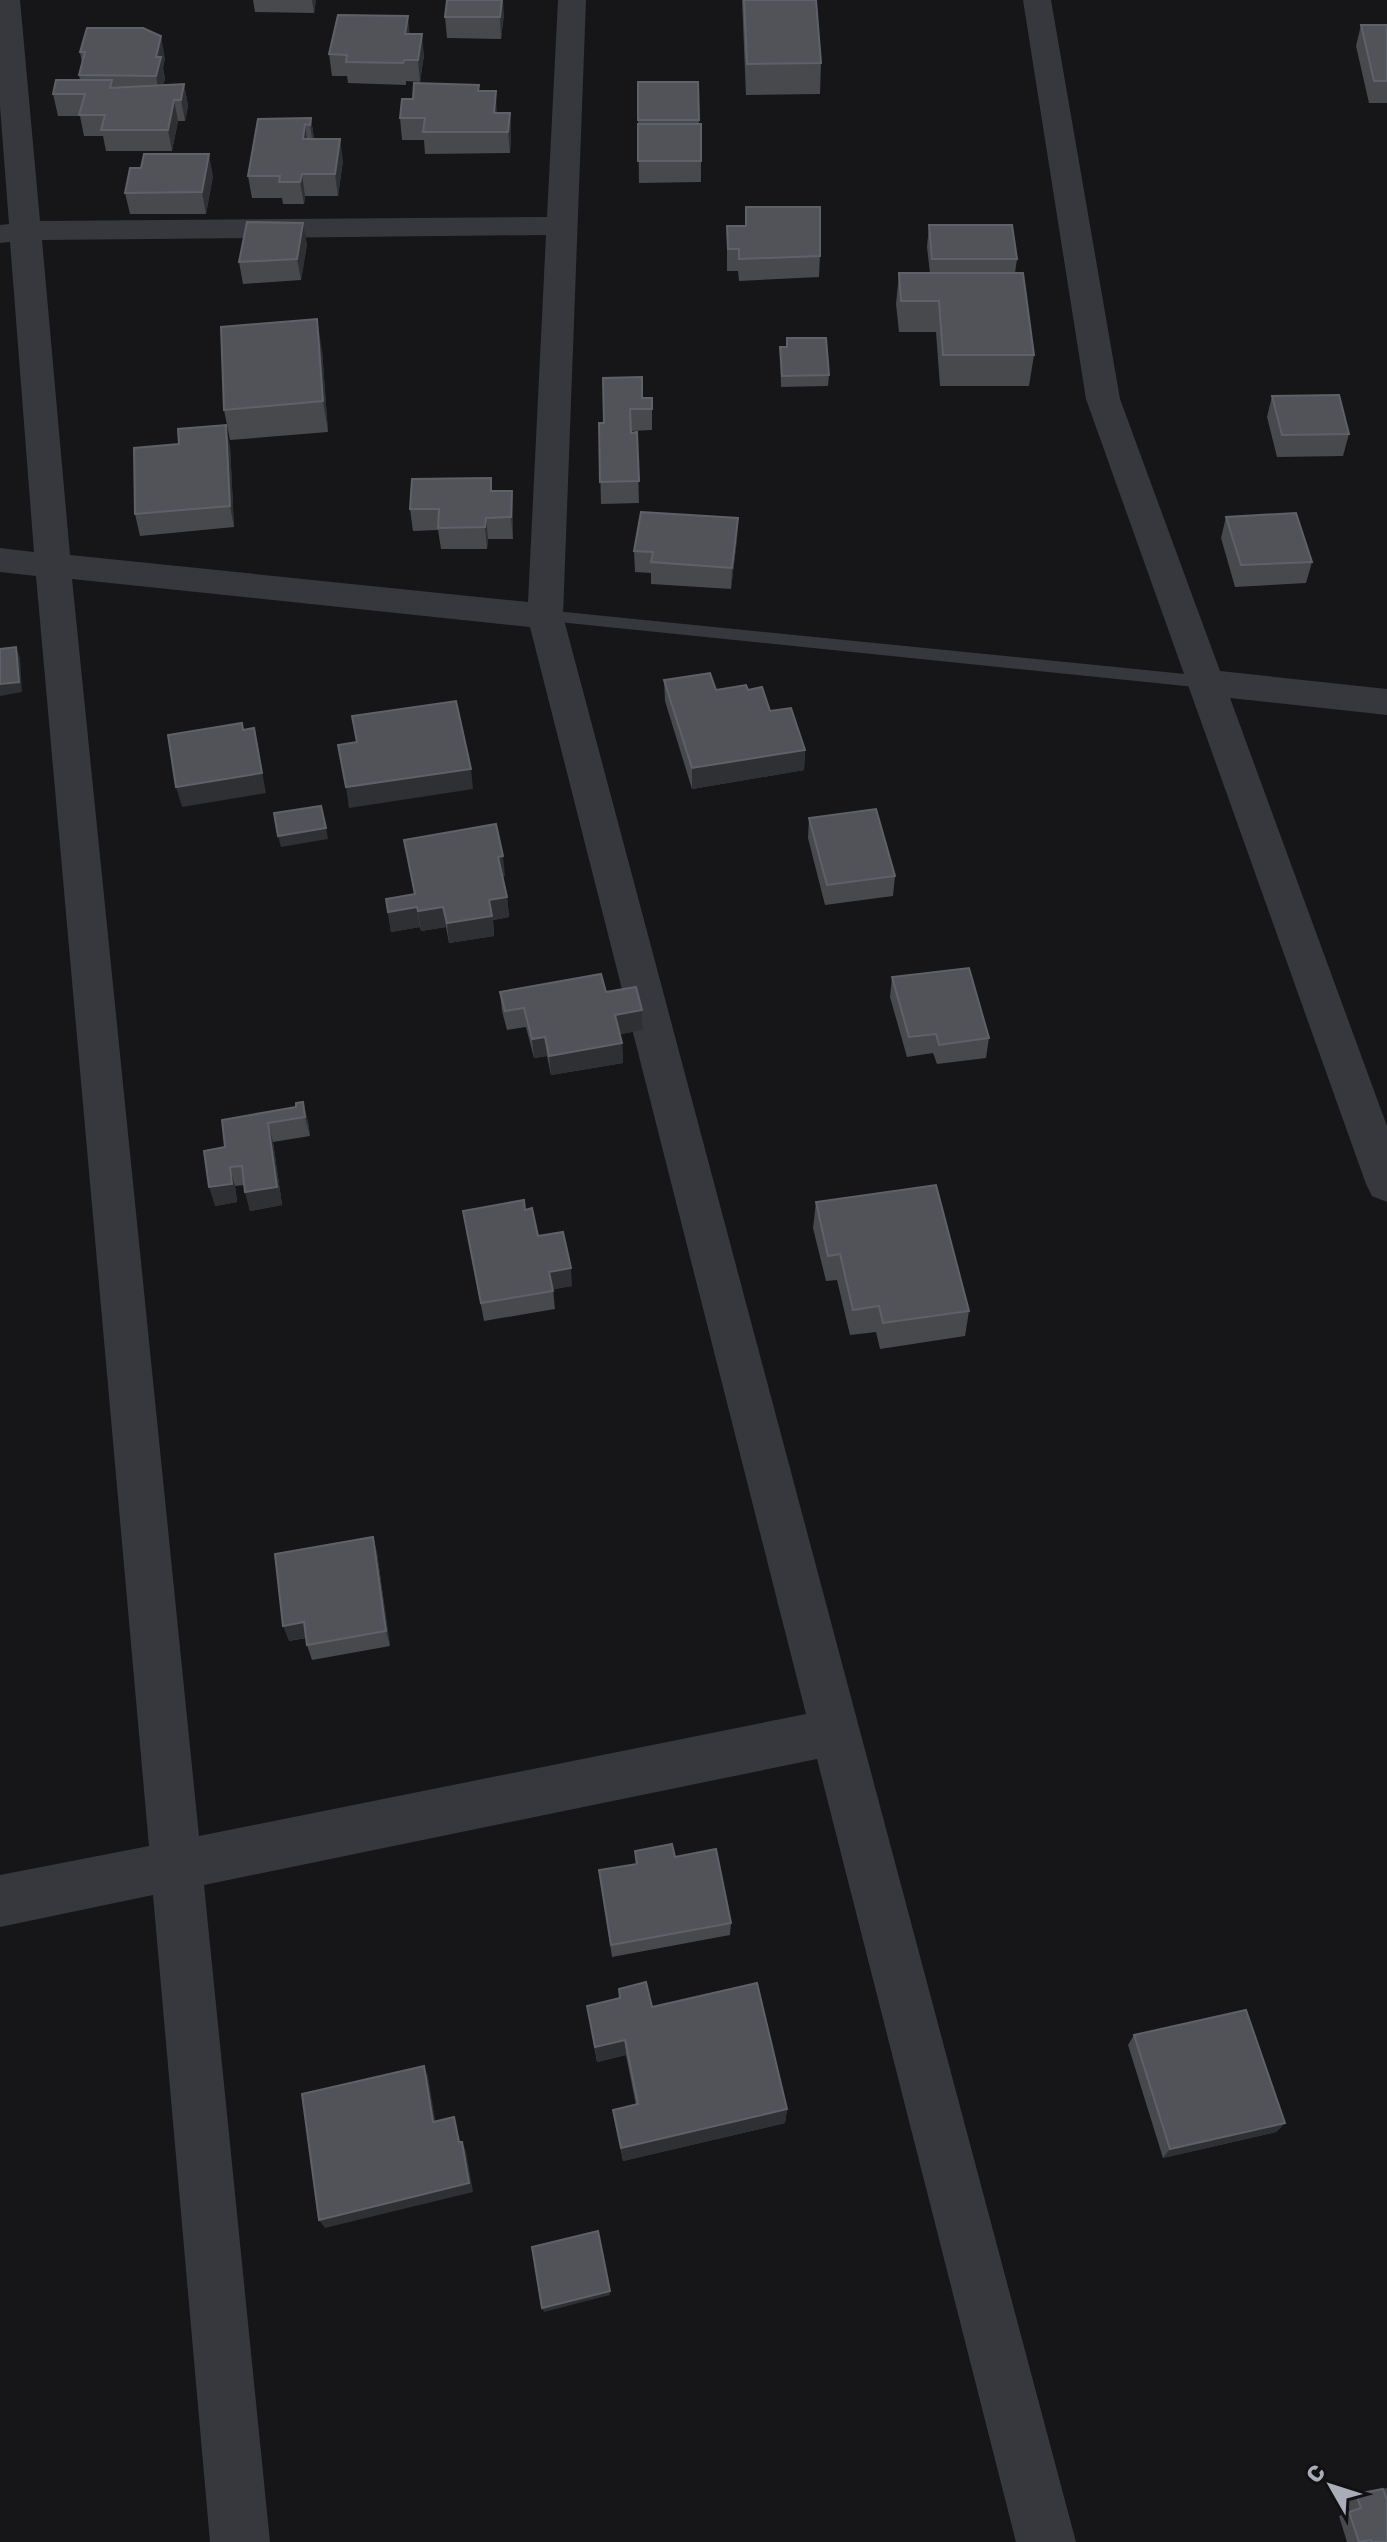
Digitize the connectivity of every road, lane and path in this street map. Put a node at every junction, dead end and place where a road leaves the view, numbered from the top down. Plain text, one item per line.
1 (6, 0) edge
2 (572, 0) edge
3 (1037, 0) edge
4 (562, 226) junction
5 (12, 232) edge
6 (0, 560) edge
7 (53, 565) junction
8 (545, 616) junction
9 (1205, 682) junction
10 (1387, 702) edge
11 (1387, 1184) edge
12 (835, 1732) junction
13 (176, 1865) junction
14 (0, 1901) edge
15 (240, 2542) edge
16 (1046, 2542) edge

1 - 5 street
2 - 4 street
3 - 9 street
4 - 5 street
4 - 8 street
5 - 7 street
6 - 7 street
7 - 8 street
7 - 13 street
8 - 9 lane
8 - 12 street
9 - 10 street
9 - 11 street
12 - 13 street
12 - 16 street
13 - 14 street
13 - 15 street

